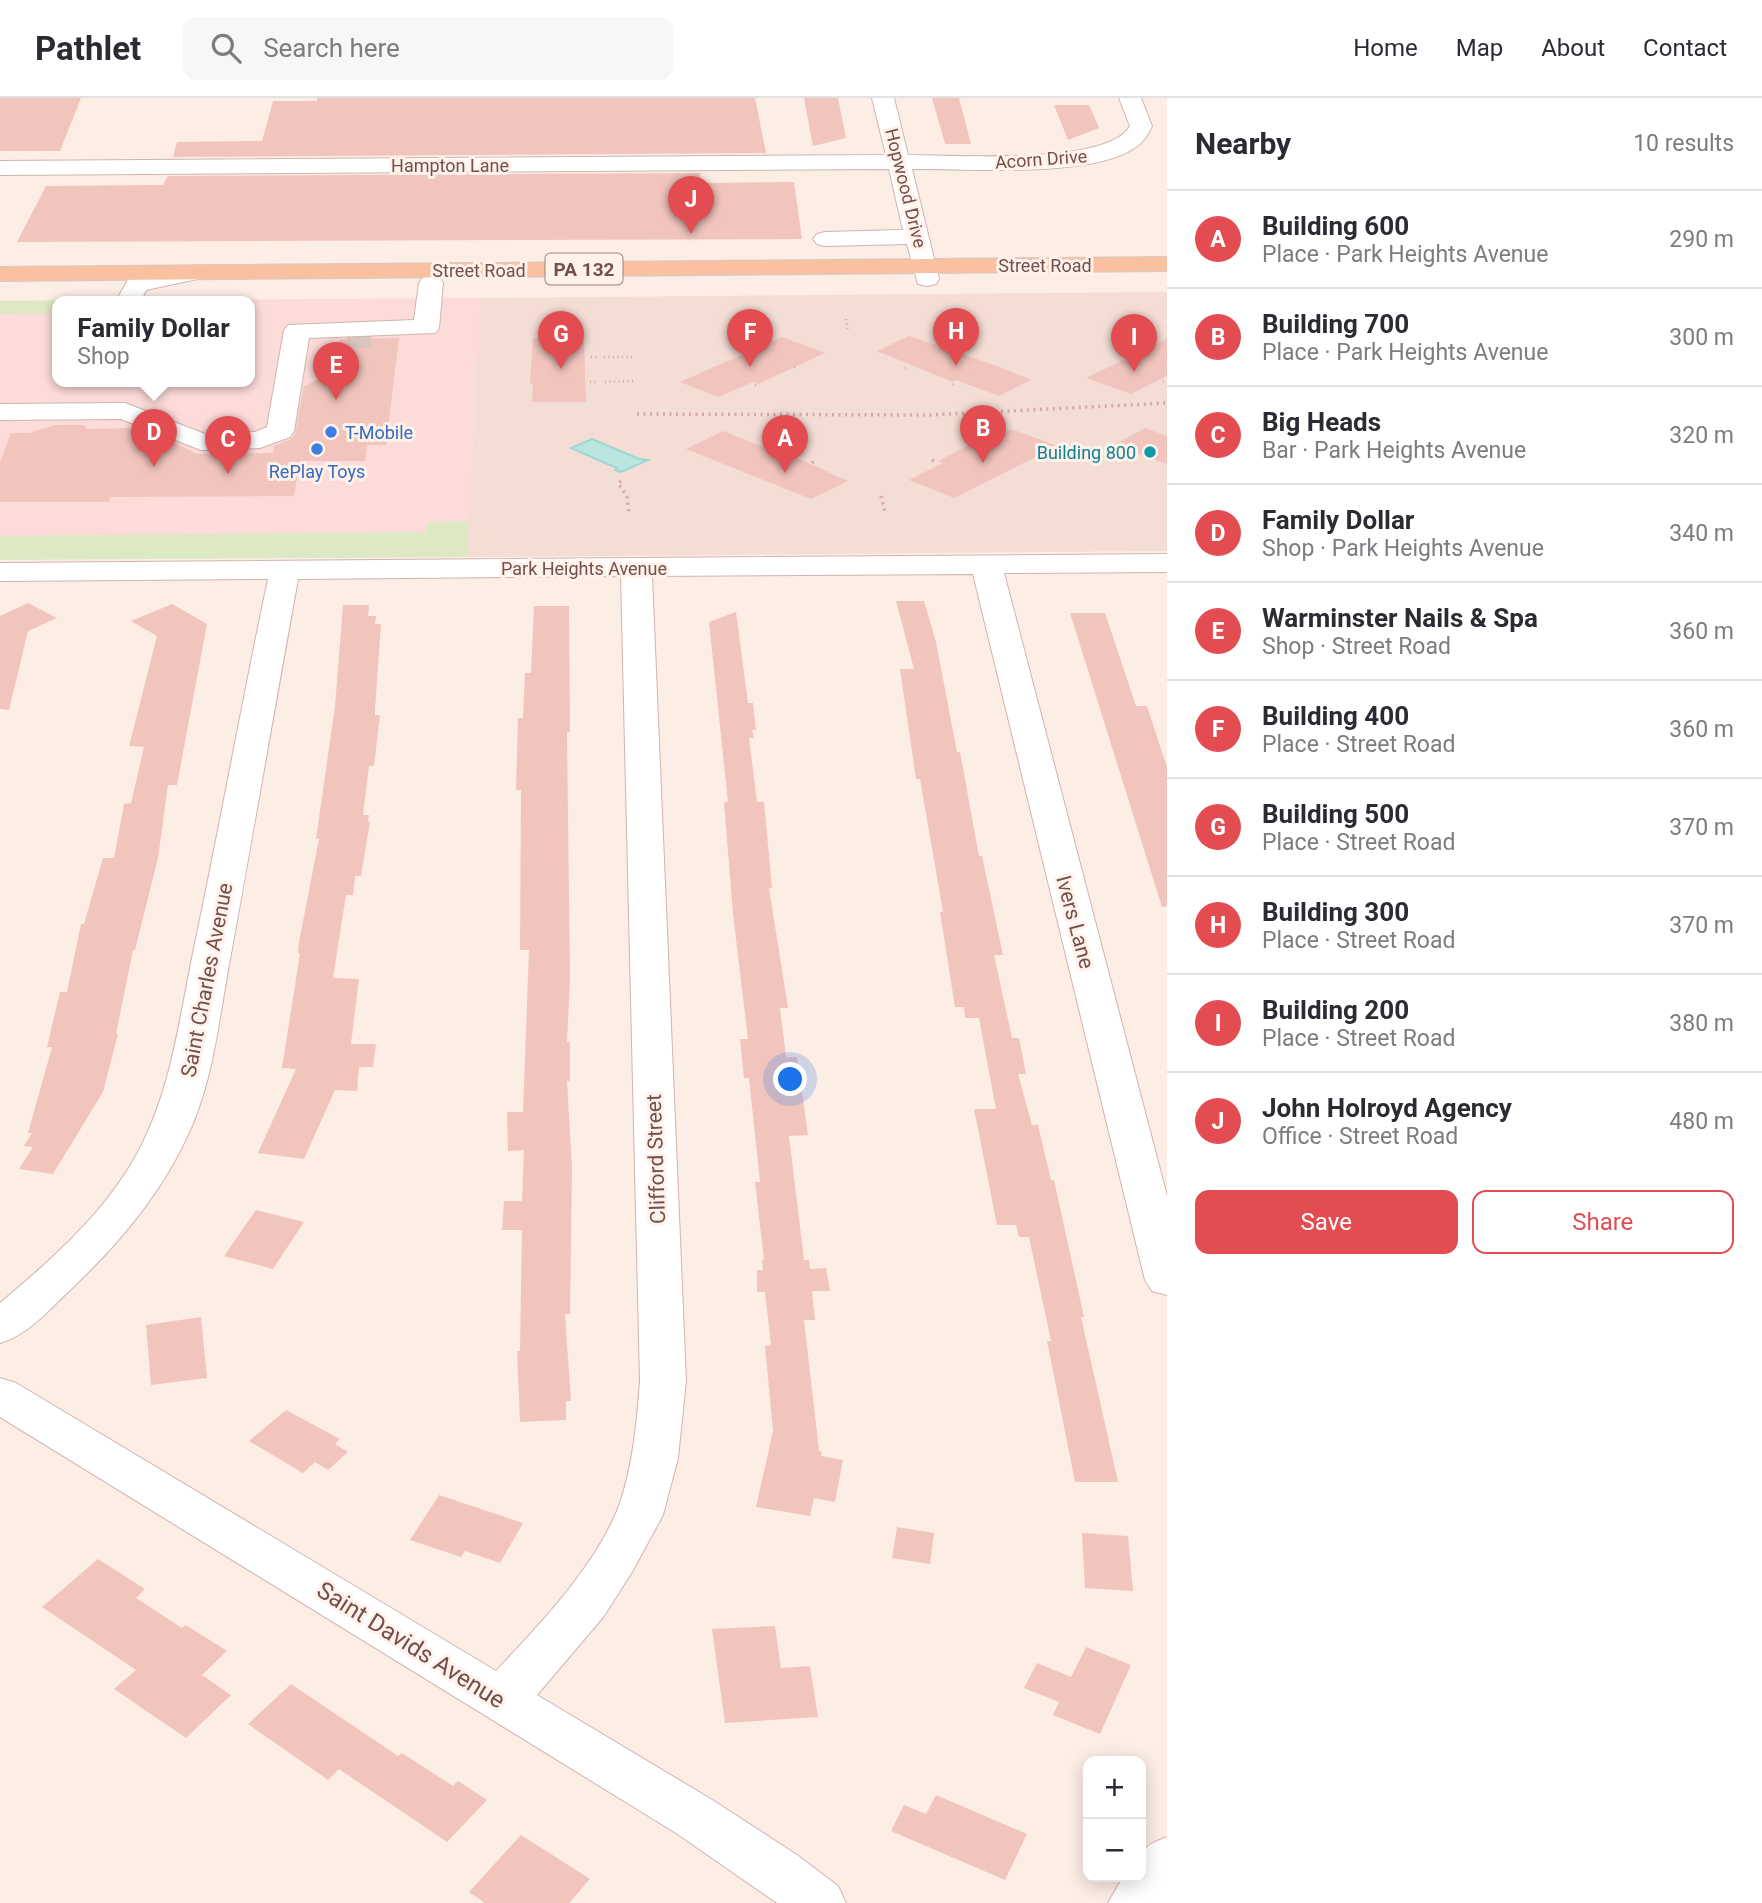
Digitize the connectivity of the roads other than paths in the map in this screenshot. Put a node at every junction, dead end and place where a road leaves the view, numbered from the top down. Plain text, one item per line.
1 (883, 98) edge
2 (1130, 98) edge
3 (899, 163) junction
4 (0, 168) edge
5 (918, 237) junction
6 (825, 239) dead end
7 (1167, 264) edge
8 (926, 273) junction
9 (0, 274) edge
10 (1167, 277) edge
11 (190, 279) junction
12 (430, 283) junction
13 (0, 286) edge
14 (137, 296) edge
15 (349, 334) junction
16 (425, 336) dead end
17 (110, 387) edge
18 (103, 411) junction
19 (2, 417) edge
20 (1167, 563) edge
21 (986, 564) junction
22 (636, 567) junction
23 (285, 569) junction
24 (0, 572) edge
25 (1167, 1280) edge
26 (0, 1327) edge
27 (0, 1395) edge
28 (501, 1700) junction
29 (1167, 1860) edge
30 (818, 1903) edge
31 (1136, 1903) edge

1 - 3 street, Hopwood Drive
2 - 3 street, Acorn Drive
3 - 4 street, Hampton Lane
3 - 5 street, Hopwood Drive
5 - 6 street
5 - 8 street, Hopwood Drive
7 - 8 main road, Street Road / PA 132
8 - 10 main road, Street Road / PA 132
8 - 11 main road, Street Road / PA 132
8 - 12 main road, Street Road / PA 132
9 - 11 main road, Street Road / PA 132
11 - 12 main road, Street Road / PA 132
11 - 14 street
12 - 15 street
13 - 14 main road
15 - 16 street
15 - 18 street
17 - 18 street
18 - 19 street
20 - 21 street, Park Heights Avenue
21 - 22 street, Park Heights Avenue
21 - 25 street, Ivers Lane
22 - 23 street, Park Heights Avenue
22 - 28 street, Clifford Street
23 - 24 street, Park Heights Avenue
23 - 26 street, Saint Charles Avenue
27 - 28 street, Saint Davids Avenue
28 - 30 street, Saint Davids Avenue
29 - 31 street

